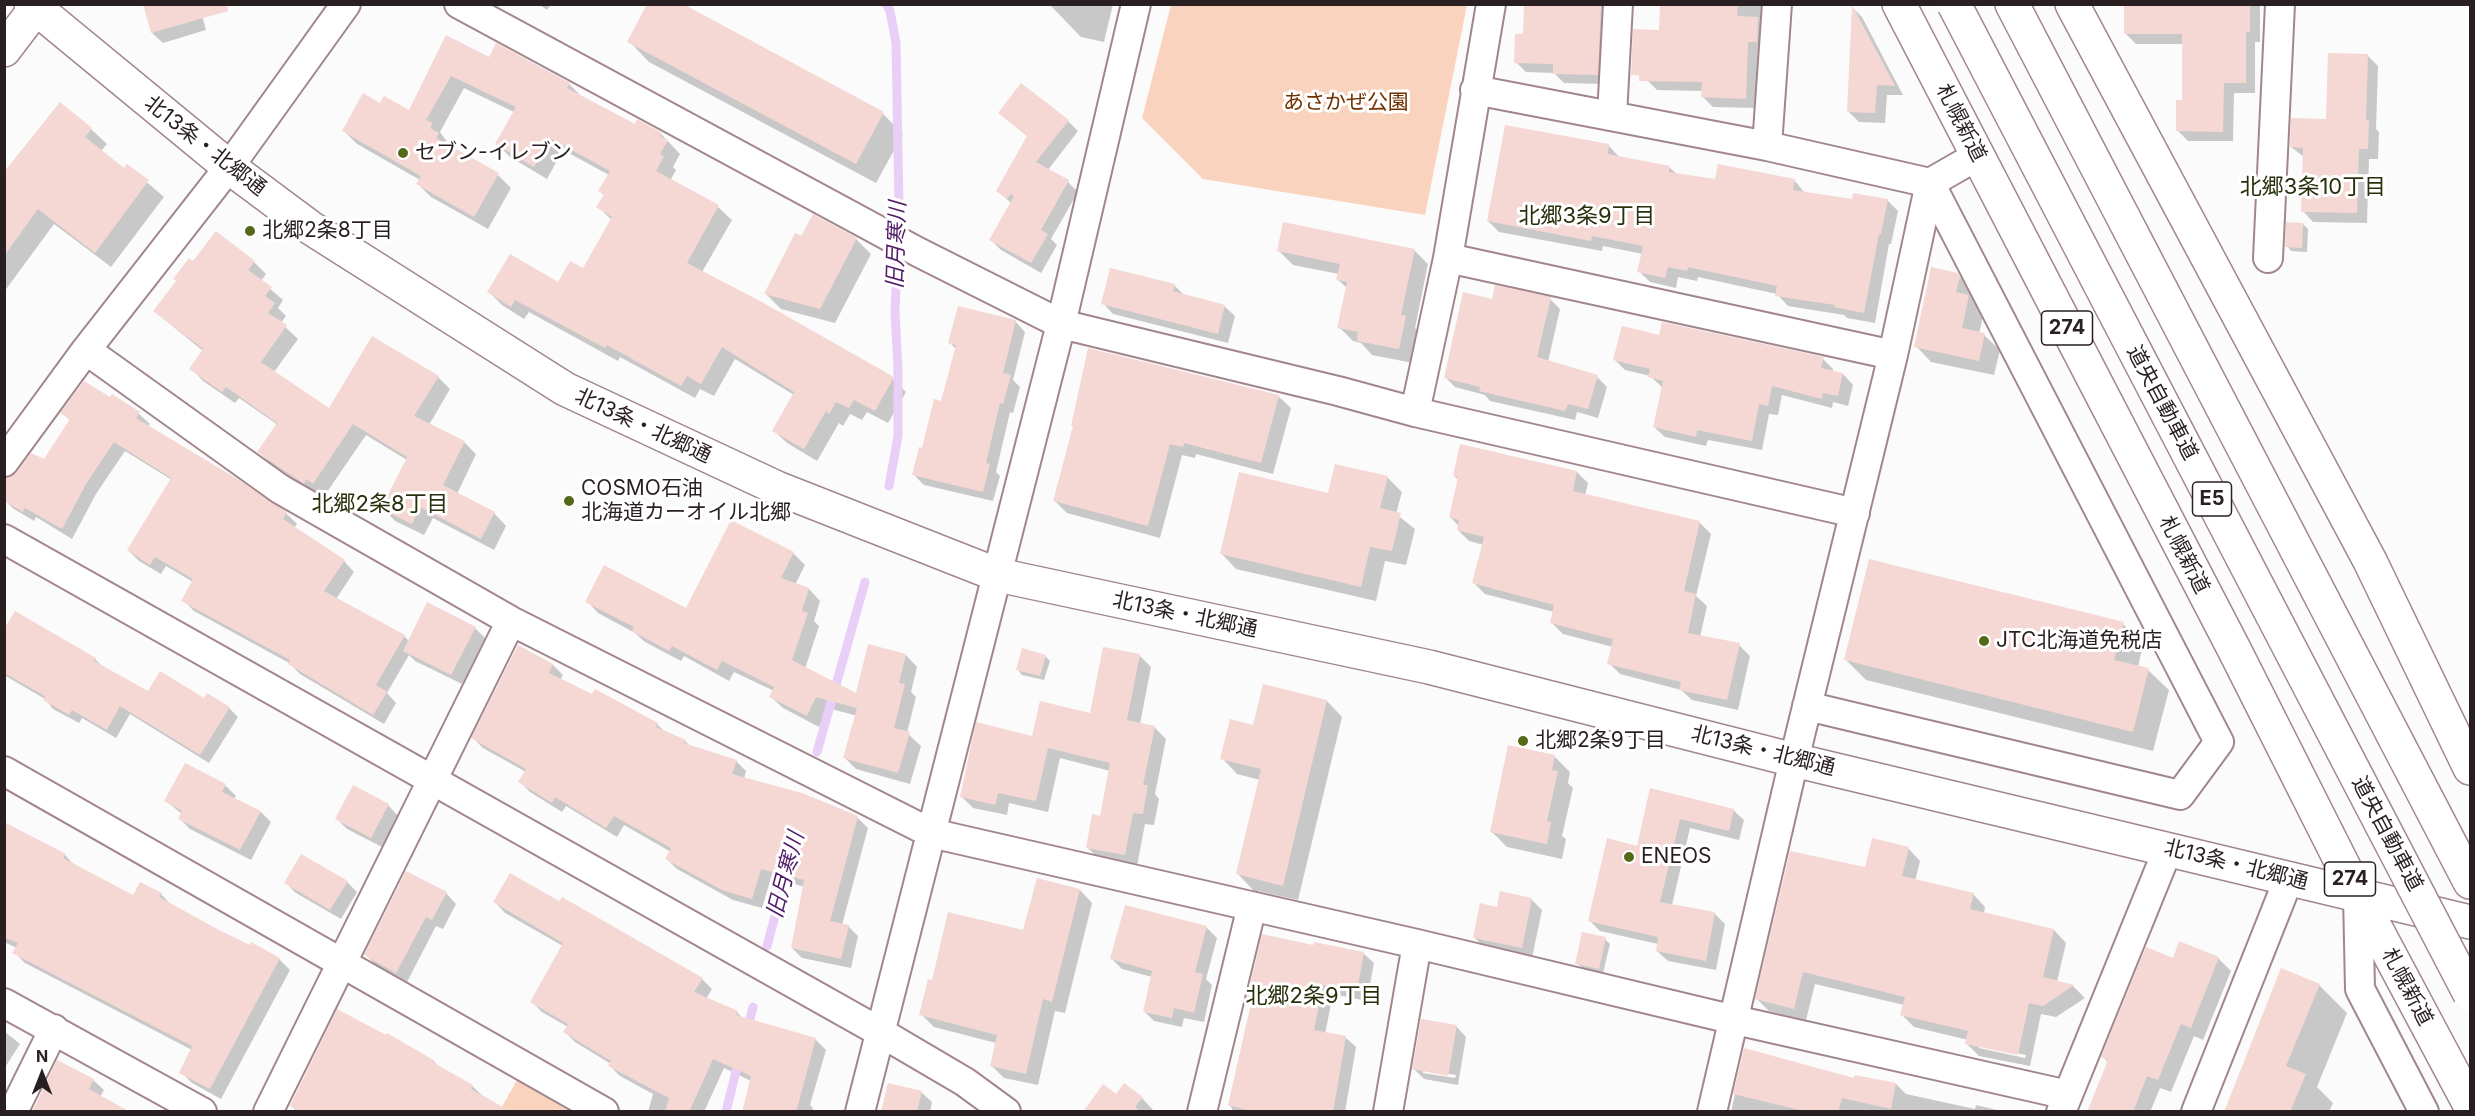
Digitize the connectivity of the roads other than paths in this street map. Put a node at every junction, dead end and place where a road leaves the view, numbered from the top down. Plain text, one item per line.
1 (346, 4) edge
2 (459, 4) edge
3 (1136, 4) edge
4 (1491, 4) edge
5 (1618, 4) edge
6 (1777, 4) edge
7 (1899, 4) edge
8 (1954, 4) edge
9 (2012, 4) edge
10 (2072, 4) edge
11 (2280, 4) edge
12 (35, 6) edge
13 (4, 50) edge
14 (1475, 90) junction
15 (1612, 116) junction
16 (1767, 146) junction
17 (1977, 156) junction
18 (229, 167) junction
19 (1930, 183) junction
20 (1448, 258) junction
21 (2268, 258) dead end
22 (1061, 324) junction
23 (86, 350) junction
24 (1893, 355) junction
25 (1415, 412) junction
26 (4, 462) edge
27 (1855, 513) junction
28 (4, 539) edge
29 (998, 575) junction
30 (511, 621) junction
31 (1807, 706) junction
32 (1794, 760) junction
33 (2470, 768) edge
34 (4, 771) edge
35 (434, 780) junction
36 (930, 833) junction
37 (2168, 849) junction
38 (2289, 878) junction
39 (2470, 882) edge
40 (2358, 895) junction
41 (1252, 906) junction
42 (2470, 922) edge
43 (1416, 944) junction
44 (342, 962) junction
45 (2470, 994) edge
46 (4, 1003) edge
47 (1735, 1020) junction
48 (54, 1029) junction
49 (880, 1032) junction
50 (2065, 1103) edge
51 (2470, 1105) edge
52 (13, 1112) edge
53 (202, 1112) edge
54 (268, 1112) edge
55 (604, 1112) edge
56 (860, 1112) edge
57 (1006, 1112) edge
58 (1202, 1112) edge
59 (1388, 1112) edge
60 (1712, 1112) edge
61 (2196, 1112) edge
62 (2424, 1112) edge

1 - 18 street
2 - 22 street
3 - 22 street
4 - 14 street
5 - 15 street
6 - 16 street
7 - 17 main road, 札幌新道 / 274
8 - 45 main road, 道央自動車道 / E5, bridge
9 - 39 main road, E5
10 - 33 main road
11 - 21 street
12 - 13 main road
12 - 18 main road, 北13条・北郷通
14 - 15 street
14 - 20 street
15 - 16 street
16 - 19 street
17 - 19 street
17 - 40 main road, 札幌新道 / 274
18 - 23 street
18 - 29 main road, 北13条・北郷通
19 - 24 street
19 - 31 street
20 - 24 street
20 - 25 street
22 - 25 street
22 - 29 street
23 - 26 street
23 - 30 street
24 - 27 street
25 - 27 street
27 - 31 street
28 - 35 street
29 - 32 main road, 北13条・北郷通
29 - 36 street
30 - 35 street
30 - 36 street
31 - 32 street
32 - 37 main road, 北13条・北郷通
32 - 47 street
34 - 44 street
35 - 44 street
35 - 49 street
36 - 41 street
36 - 49 street
37 - 38 main road, 北13条・北郷通
37 - 50 street
38 - 40 main road, 北13条・北郷通
38 - 61 street
40 - 42 main road, 北13条・北郷通
40 - 51 main road, 札幌新道 / 274
40 - 62 street
41 - 43 street
41 - 58 street
43 - 47 street
43 - 59 street
44 - 54 street
44 - 55 street
46 - 48 street
47 - 50 street
47 - 60 street
48 - 52 street
48 - 53 street
49 - 56 street
49 - 57 street

